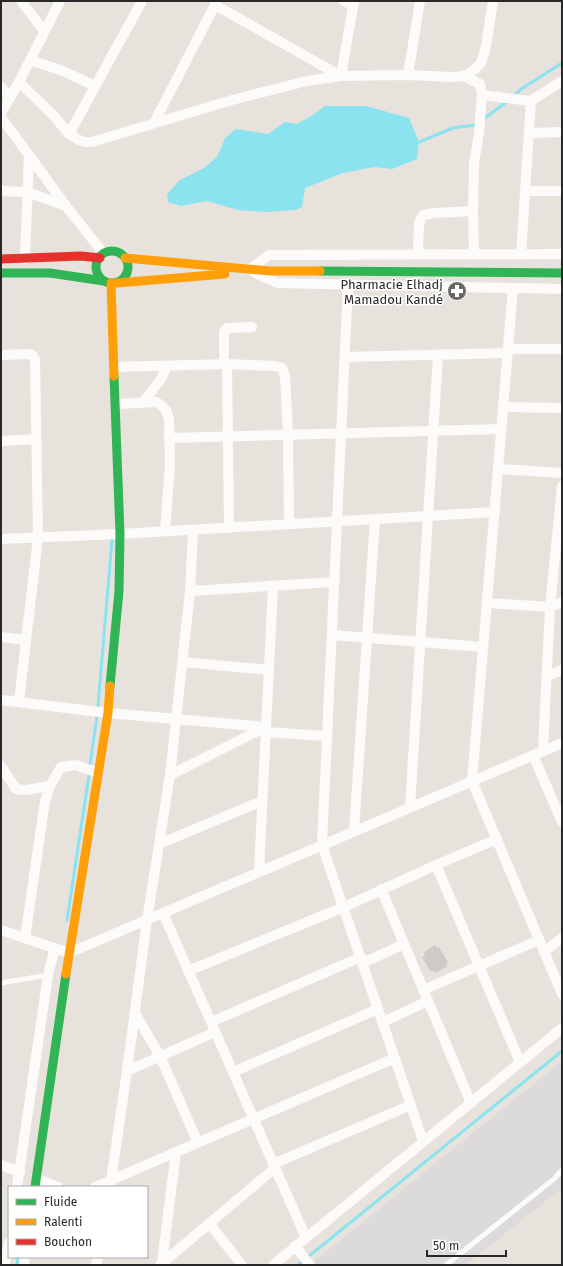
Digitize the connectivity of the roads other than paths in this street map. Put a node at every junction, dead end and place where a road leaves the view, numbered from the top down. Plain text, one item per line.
1 (21, 1) edge
2 (60, 1) edge
3 (142, 1) edge
4 (420, 1) edge
5 (493, 1) edge
6 (216, 3) edge
7 (350, 3) edge
8 (44, 31) junction
9 (30, 60) junction
10 (408, 75) junction
11 (341, 76) junction
12 (464, 76) junction
13 (562, 81) edge
14 (19, 82) junction
15 (95, 86) junction
16 (1, 87) edge
17 (482, 95) junction
18 (10, 98) junction
19 (531, 101) junction
20 (1, 114) edge
21 (1, 117) edge
22 (154, 123) junction
23 (5, 128) edge
24 (562, 132) edge
25 (529, 133) junction
26 (69, 134) junction
27 (29, 155) junction
28 (1, 191) edge
29 (525, 191) junction
30 (562, 191) edge
31 (27, 192) junction
32 (66, 206) junction
33 (472, 211) junction
34 (418, 254) junction
35 (474, 254) junction
36 (521, 254) junction
37 (562, 254) edge
38 (102, 256) junction
39 (125, 258) junction
40 (1, 259) edge
41 (25, 259) junction
42 (251, 271) junction
43 (562, 272) edge
44 (1, 273) edge
45 (111, 282) junction
46 (348, 284) junction
47 (513, 288) junction
48 (562, 289) edge
49 (252, 327) dead end
50 (562, 350) edge
51 (508, 351) junction
52 (1, 355) edge
53 (438, 355) junction
54 (345, 357) junction
55 (225, 364) junction
56 (167, 366) junction
57 (114, 367) junction
58 (143, 402) junction
59 (116, 404) junction
60 (503, 407) junction
61 (562, 408) edge
62 (501, 429) junction
63 (433, 430) junction
64 (341, 434) junction
65 (288, 435) junction
66 (228, 437) junction
67 (169, 438) junction
68 (36, 440) junction
69 (1, 441) edge
70 (498, 469) junction
71 (562, 473) edge
72 (562, 486) edge
73 (495, 512) junction
74 (428, 516) junction
75 (375, 519) junction
76 (338, 521) junction
77 (289, 524) junction
78 (229, 528) junction
79 (193, 530) junction
80 (165, 532) junction
81 (120, 534) junction
82 (38, 538) junction
83 (1, 539) edge
84 (334, 582) junction
85 (273, 585) junction
86 (190, 591) junction
87 (562, 602) edge
88 (487, 603) junction
89 (550, 608) junction
90 (332, 635) junction
91 (1, 637) edge
92 (367, 638) junction
93 (26, 640) junction
94 (420, 642) junction
95 (483, 647) junction
96 (182, 662) junction
97 (269, 670) junction
98 (562, 670) edge
99 (547, 676) junction
100 (1, 700) edge
101 (19, 701) junction
102 (108, 713) junction
103 (176, 718) junction
104 (266, 729) junction
105 (328, 736) junction
106 (562, 743) edge
107 (543, 751) junction
108 (533, 755) junction
109 (1, 766) edge
110 (98, 773) junction
111 (170, 775) junction
112 (472, 781) junction
113 (50, 786) junction
114 (262, 801) junction
115 (410, 808) junction
116 (562, 822) edge
117 (354, 831) junction
118 (496, 839) junction
119 (159, 844) junction
120 (322, 845) junction
121 (436, 865) junction
122 (259, 872) junction
123 (381, 889) junction
124 (344, 907) junction
125 (163, 913) junction
126 (146, 920) junction
127 (1, 930) edge
128 (25, 938) junction
129 (562, 938) edge
130 (539, 940) junction
131 (404, 944) junction
132 (55, 948) junction
133 (544, 952) junction
134 (69, 953) junction
135 (362, 960) junction
136 (479, 966) junction
137 (188, 971) junction
138 (48, 975) junction
139 (1, 983) edge
140 (423, 990) junction
141 (562, 994) edge
142 (428, 1001) junction
143 (378, 1009) junction
144 (135, 1013) junction
145 (383, 1022) junction
146 (213, 1027) junction
147 (562, 1028) edge
148 (160, 1056) junction
149 (395, 1058) junction
150 (520, 1062) junction
151 (127, 1071) junction
152 (233, 1072) junction
153 (471, 1103) junction
154 (411, 1105) junction
155 (253, 1119) junction
156 (423, 1141) junction
157 (198, 1143) junction
158 (176, 1152) junction
159 (1, 1164) edge
160 (274, 1166) junction
161 (562, 1170) edge
162 (20, 1172) junction
163 (36, 1183) edge
164 (110, 1184) edge
165 (18, 1186) edge
166 (52, 1186) edge
167 (100, 1186) edge
168 (209, 1223) junction
169 (306, 1238) junction
170 (297, 1249) junction
171 (8, 1250) edge
172 (162, 1264) edge
173 (309, 1264) edge
174 (6, 1265) edge
175 (242, 1265) edge
176 (273, 1265) edge
177 (446, 1265) edge

1 - 8 street
2 - 8 street
3 - 15 street
4 - 10 street
5 - 12 street
6 - 11 street
6 - 22 street
7 - 11 street
8 - 9 street
9 - 14 street
9 - 15 street
10 - 11 street
10 - 12 street
11 - 22 street
12 - 17 street
13 - 19 street
14 - 18 street
14 - 26 street
15 - 26 street
16 - 18 street
17 - 19 street
17 - 33 street
18 - 20 street
19 - 25 street
21 - 23 street
22 - 26 street
23 - 27 street
24 - 25 street
25 - 29 street
27 - 31 street
27 - 32 street
28 - 31 street
29 - 30 street
29 - 36 street
31 - 32 street
31 - 41 street
32 - 38 street
33 - 34 street
33 - 35 street
34 - 35 street
34 - 42 street
35 - 36 street
36 - 37 street
38 - 39 street
38 - 41 street
38 - 45 street
39 - 42 street
39 - 45 street
40 - 41 street
42 - 43 street
42 - 45 street
42 - 46 street
44 - 45 street
45 - 57 street
46 - 47 street
46 - 54 street
47 - 48 street
47 - 51 street
49 - 55 street
50 - 51 street
51 - 53 street
51 - 60 street
52 - 68 street
53 - 54 street
53 - 63 street
54 - 64 street
55 - 56 street
55 - 65 street
55 - 66 street
56 - 57 street
56 - 58 street
57 - 59 street
58 - 59 street
58 - 67 street
59 - 81 street
60 - 61 street
60 - 62 street
62 - 63 street
62 - 70 street
63 - 64 street
63 - 74 street
64 - 65 street
64 - 76 street
65 - 66 street
65 - 77 street
66 - 67 street
66 - 78 street
67 - 80 street
68 - 69 street
68 - 82 street
70 - 71 street
70 - 73 street
72 - 89 street
73 - 74 street
73 - 88 street
74 - 75 street
74 - 94 street
75 - 76 street
75 - 92 street
76 - 77 street
76 - 84 street
77 - 78 street
78 - 79 street
79 - 80 street
79 - 86 street
80 - 81 street
81 - 82 street
81 - 102 street
82 - 83 street
82 - 93 street
84 - 85 street
84 - 90 street
85 - 86 street
85 - 97 street
86 - 96 street
87 - 89 street
88 - 89 street
88 - 95 street
89 - 99 street
90 - 92 street
90 - 105 street
91 - 93 street
92 - 94 street
92 - 117 street
93 - 101 street
94 - 95 street
94 - 115 street
95 - 112 street
96 - 97 street
96 - 103 street
97 - 104 street
98 - 99 street
99 - 107 street
100 - 101 street
101 - 102 street
102 - 103 street
102 - 110 street
103 - 104 street
103 - 111 street
104 - 105 street
104 - 111 street
104 - 114 street
105 - 120 street
106 - 107 street
107 - 108 street
108 - 112 street
108 - 116 street
109 - 113 street
110 - 113 street
110 - 134 street
111 - 119 street
112 - 115 street
112 - 118 street
113 - 128 street
114 - 119 street
114 - 122 street
115 - 117 street
117 - 120 street
118 - 121 street
118 - 130 street
119 - 126 street
120 - 122 street
120 - 124 street
121 - 123 street
121 - 136 street
122 - 125 street
123 - 124 street
123 - 131 street
124 - 135 street
124 - 137 street
125 - 126 street
125 - 137 street
126 - 134 street
126 - 144 street
127 - 128 street
128 - 132 street
129 - 133 street
130 - 133 street
130 - 136 street
131 - 135 street
131 - 140 street
132 - 134 street
132 - 138 street
133 - 141 street
134 - 163 street
135 - 143 street
135 - 146 street
136 - 140 street
136 - 150 street
137 - 146 street
138 - 139 lane
138 - 162 street
140 - 142 street
142 - 145 street
142 - 153 street
143 - 145 street
143 - 152 street
144 - 148 street
144 - 151 street
145 - 149 street
146 - 148 street
146 - 152 street
147 - 150 street
148 - 151 street
148 - 157 street
149 - 154 street
149 - 155 street
150 - 153 street
151 - 164 street
152 - 155 street
153 - 156 street
154 - 156 street
154 - 160 street
155 - 157 street
155 - 160 street
156 - 169 street
157 - 158 street
158 - 164 street
158 - 172 street
159 - 162 street
160 - 168 street
160 - 169 street
161 - 177 lane
162 - 165 street
163 - 166 street
164 - 167 street
168 - 172 street
168 - 175 street
169 - 170 street
170 - 173 street
170 - 176 street
171 - 174 street

